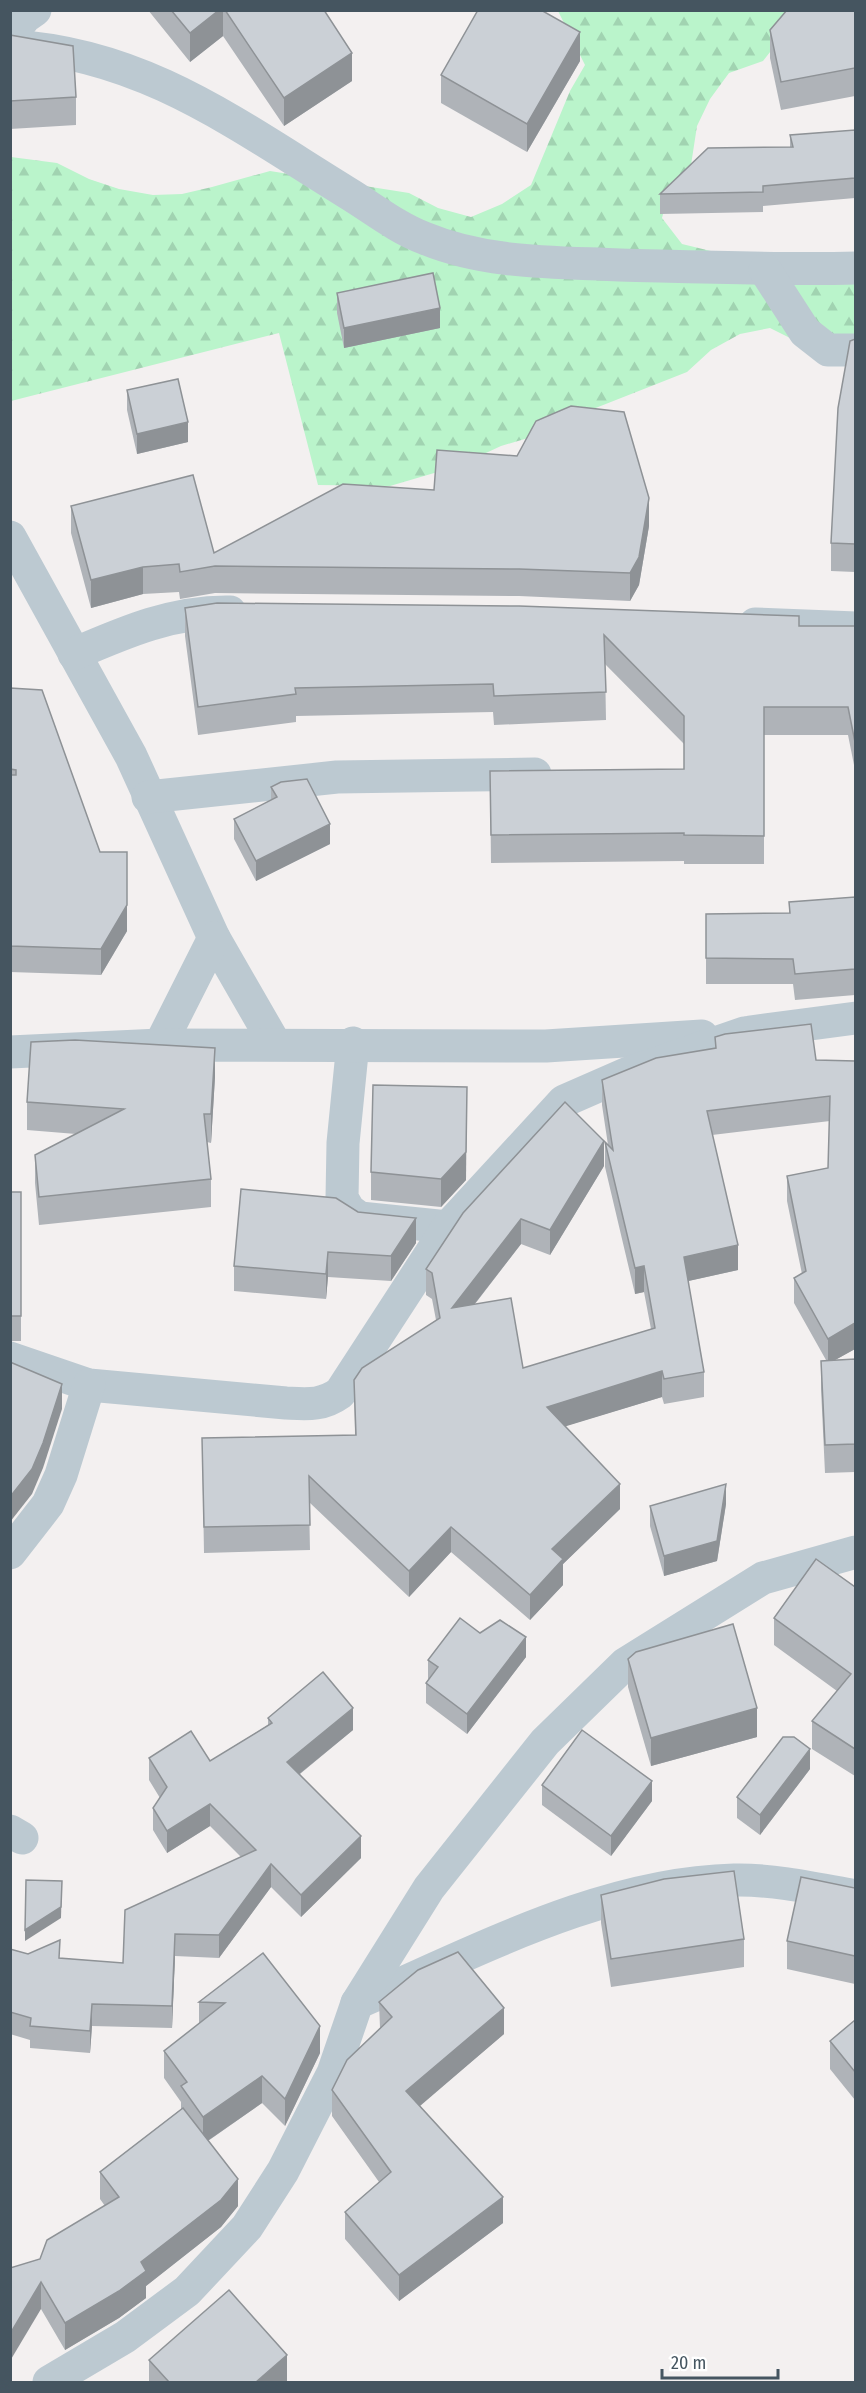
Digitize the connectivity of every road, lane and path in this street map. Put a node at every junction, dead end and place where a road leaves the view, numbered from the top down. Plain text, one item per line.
1 (35, 10) edge
2 (10, 36) edge
3 (10, 46) edge
4 (855, 268) edge
5 (765, 270) junction
6 (855, 350) edge
7 (10, 537) edge
8 (262, 612) edge
9 (730, 623) edge
10 (855, 628) edge
11 (74, 654) junction
12 (570, 774) edge
13 (148, 797) junction
14 (214, 938) junction
15 (855, 1017) edge
16 (744, 1033) junction
17 (353, 1043) junction
18 (275, 1044) junction
19 (160, 1045) junction
20 (10, 1052) edge
21 (448, 1227) junction
22 (10, 1358) edge
23 (89, 1385) junction
24 (855, 1552) edge
25 (10, 1554) edge
26 (855, 1896) edge
27 (357, 2003) junction
28 (49, 2382) edge

1 - 2 street
3 - 5 street
4 - 5 street
5 - 6 street
7 - 11 street
8 - 11 street
9 - 10 street
11 - 13 street
12 - 13 street
13 - 14 street
14 - 18 street
14 - 19 street
15 - 16 street
16 - 17 street
16 - 21 street
17 - 18 street
17 - 21 street
18 - 19 street
19 - 20 street
21 - 23 street
22 - 23 street
23 - 25 street
24 - 27 street
26 - 27 street
27 - 28 street

